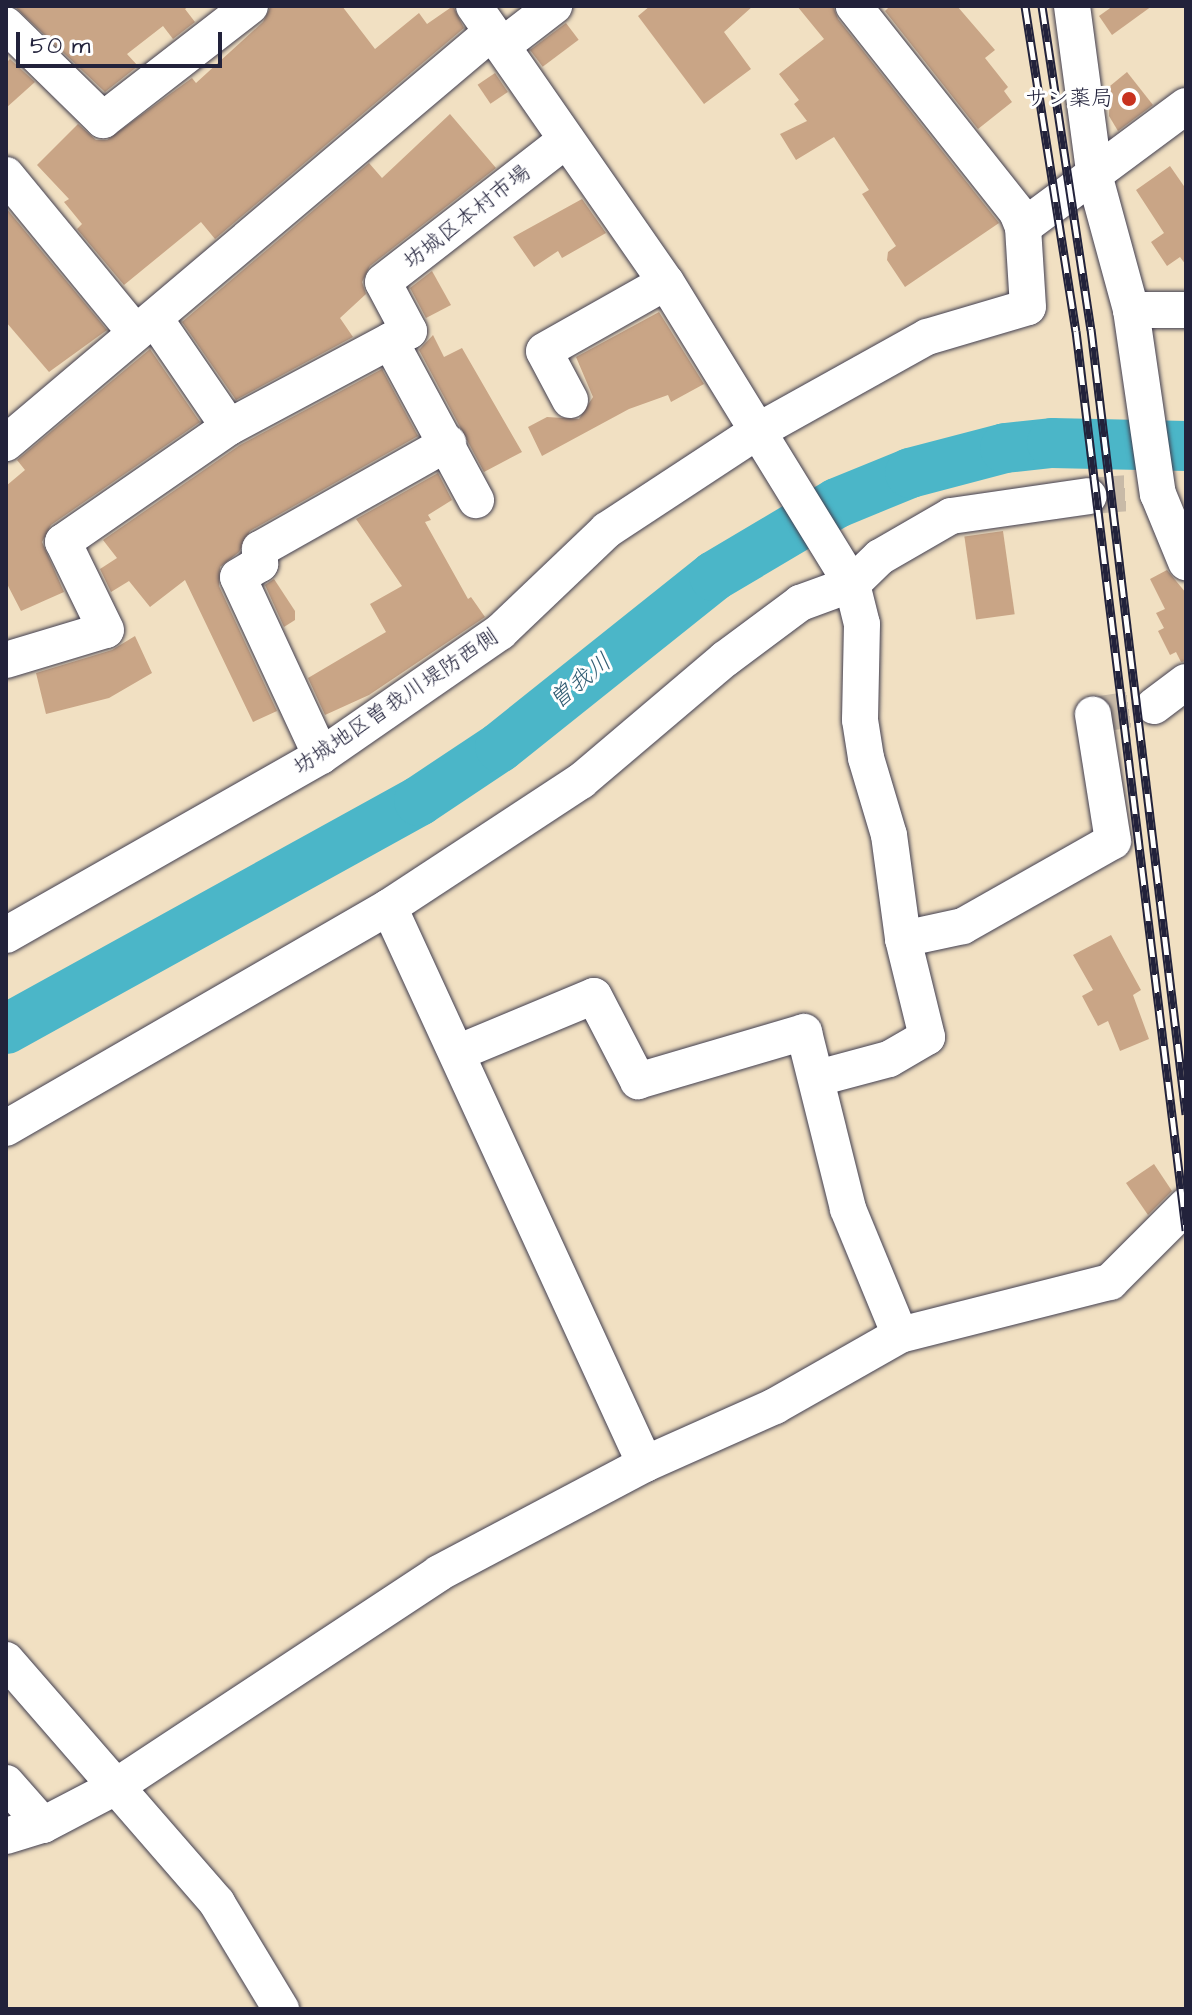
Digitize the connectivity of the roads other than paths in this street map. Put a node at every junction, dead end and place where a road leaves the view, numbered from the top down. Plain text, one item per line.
1 (250, 6) edge
2 (554, 6) edge
3 (854, 6) edge
4 (1072, 6) edge
5 (6, 25) edge
6 (489, 28) edge
7 (1186, 106) edge
8 (566, 140) junction
9 (6, 175) edge
10 (1095, 178) junction
11 (1023, 227) junction
12 (666, 282) junction
13 (1186, 310) edge
14 (1132, 317) junction
15 (145, 326) junction
16 (390, 341) junction
17 (570, 400) dead end
18 (229, 427) junction
19 (762, 436) junction
20 (6, 443) edge
21 (448, 443) junction
22 (1160, 487) edge
23 (1089, 496) tunnel mouth
24 (476, 500) dead end
25 (1186, 562) edge
26 (848, 576) junction
27 (6, 660) edge
28 (1186, 682) edge
29 (1154, 706) tunnel mouth
30 (1093, 715) dead end
31 (321, 756) junction
32 (389, 907) junction
33 (6, 935) edge
34 (903, 939) junction
35 (457, 1053) junction
36 (818, 1078) junction
37 (6, 1128) edge
38 (1186, 1206) edge
39 (900, 1335) junction
40 (645, 1464) junction
41 (6, 1660) edge
42 (6, 1783) edge
43 (112, 1789) junction
44 (43, 1825) junction
45 (6, 1836) edge
46 (281, 2009) edge

1 - 5 street
2 - 6 street
3 - 11 street
4 - 10 street
6 - 8 street
6 - 15 street
7 - 10 street
8 - 12 street
8 - 16 street, 坊城区本村市場
9 - 15 street
10 - 11 street
10 - 14 street
11 - 19 street, 坊城地区曽我川堤防西側
12 - 17 street
12 - 19 street
13 - 14 street
14 - 22 street
15 - 18 street
15 - 20 street
16 - 18 street
16 - 21 street
18 - 27 street
19 - 26 street
19 - 31 street, 坊城地区曽我川堤防西側
21 - 24 street
21 - 31 street
22 - 25 street
23 - 26 street
26 - 32 street
26 - 34 street
28 - 29 street
30 - 34 street
31 - 33 street, 坊城地区曽我川堤防西側
32 - 35 street
32 - 37 street
34 - 36 street
35 - 36 street
35 - 40 street
36 - 39 street
38 - 39 street
39 - 40 street
40 - 43 street
41 - 43 street
42 - 44 street
43 - 44 street
43 - 46 street
44 - 45 street

